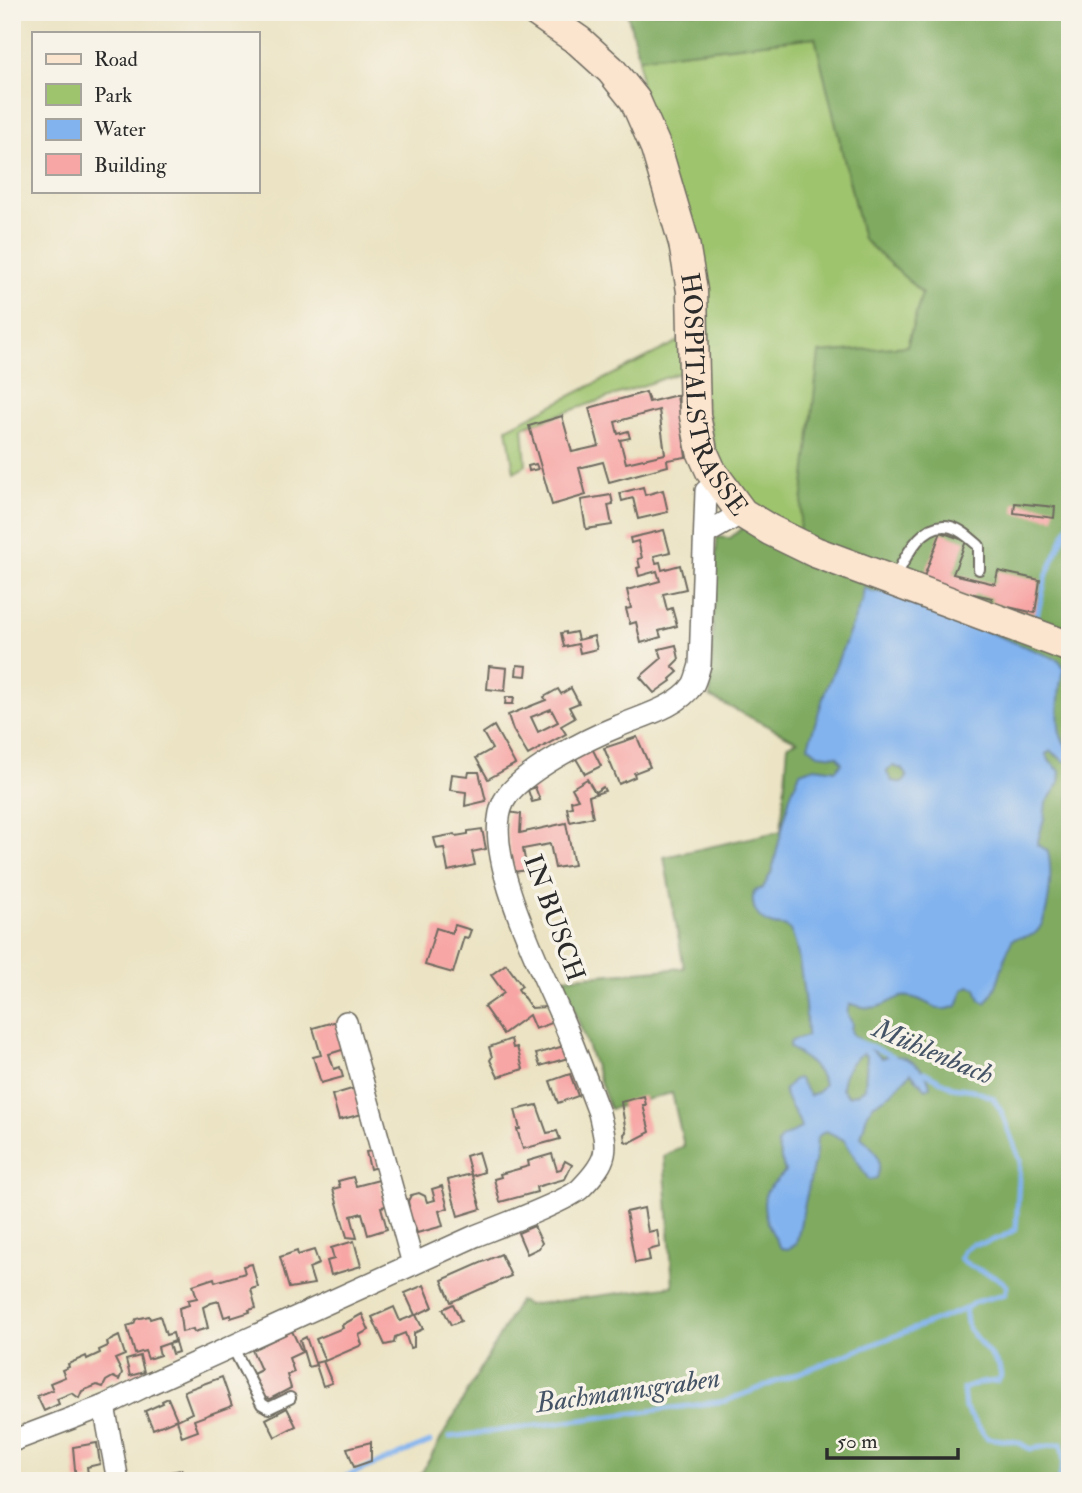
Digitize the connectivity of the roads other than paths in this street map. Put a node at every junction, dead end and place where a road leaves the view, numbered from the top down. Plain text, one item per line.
1 (537, 12) edge
2 (719, 482) junction
3 (742, 513) junction
4 (705, 534) junction
5 (979, 569) dead end
6 (893, 583) junction
7 (1070, 647) edge
8 (346, 1022) dead end
9 (413, 1264) junction
10 (232, 1346) junction
11 (290, 1398) dead end
12 (104, 1406) junction
13 (12, 1441) edge
14 (118, 1481) edge

1 - 2 street, HOSPITALSTRASSE
2 - 3 street, HOSPITALSTRASSE
2 - 4 street, IN BUSCH
3 - 4 street
3 - 6 street, HOSPITALSTRASSE
4 - 9 street, IN BUSCH
5 - 6 lane
6 - 7 street, HOSPITALSTRASSE
8 - 9 street
9 - 10 street, IN BUSCH
10 - 11 lane
10 - 12 street, IN BUSCH
12 - 13 street, IN BUSCH
12 - 14 street

